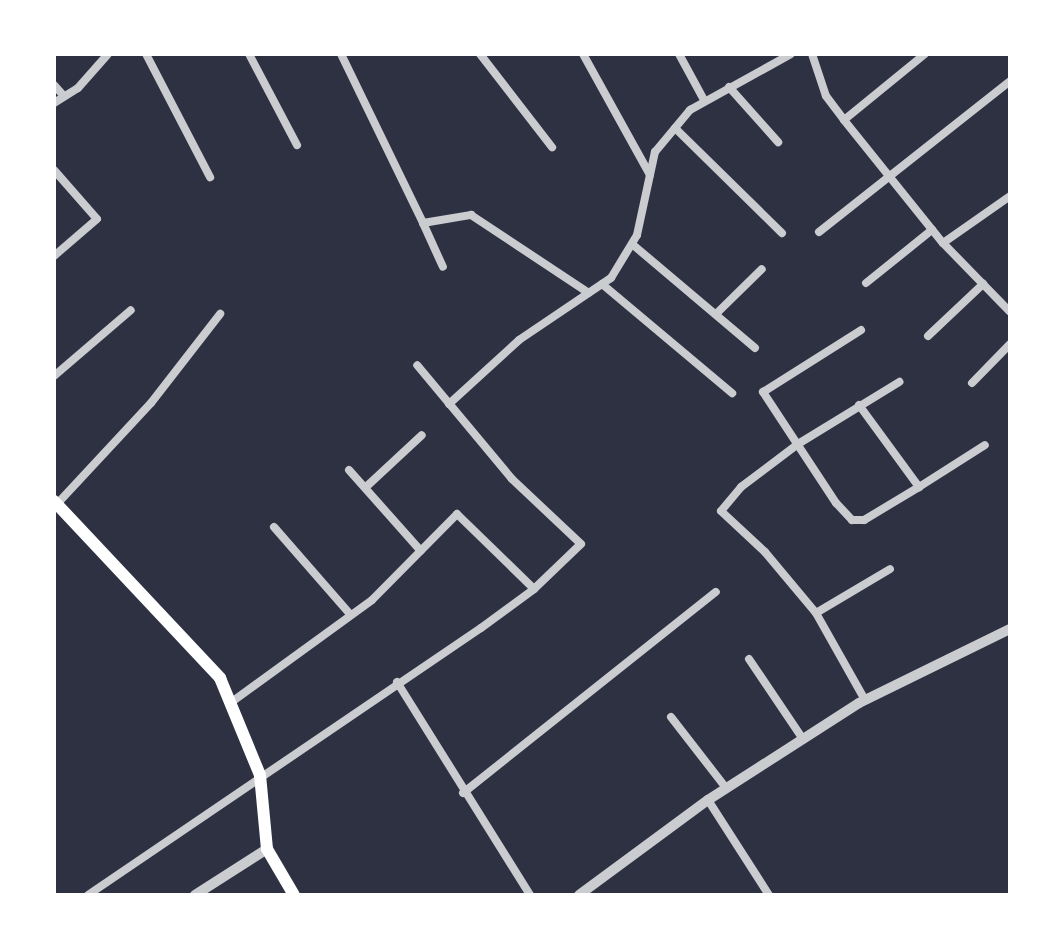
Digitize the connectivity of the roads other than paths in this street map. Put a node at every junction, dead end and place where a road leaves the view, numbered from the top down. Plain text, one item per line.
1 (108, 54) edge
2 (146, 54) edge
3 (249, 54) edge
4 (341, 54) edge
5 (480, 54) edge
6 (583, 54) edge
7 (679, 54) edge
8 (791, 54) edge
9 (812, 54) edge
10 (925, 54) edge
11 (1010, 81) edge
12 (54, 85) edge
13 (729, 87) junction
14 (64, 96) junction
15 (704, 100) junction
16 (54, 103) edge
17 (844, 120) junction
18 (675, 128) junction
19 (778, 142) dead end
20 (297, 145) dead end
21 (552, 147) dead end
22 (54, 170) edge
23 (650, 175) junction
24 (210, 177) dead end
25 (889, 179) junction
26 (1010, 196) edge
27 (423, 223) junction
28 (932, 230) junction
29 (819, 232) dead end
30 (782, 233) dead end
31 (943, 243) junction
32 (632, 244) junction
33 (54, 256) edge
34 (443, 267) dead end
35 (762, 269) dead end
36 (866, 283) dead end
37 (602, 284) junction
38 (983, 284) junction
39 (589, 293) junction
40 (131, 310) dead end
41 (1010, 312) edge
42 (220, 314) dead end
43 (716, 314) junction
44 (861, 330) dead end
45 (928, 336) dead end
46 (1010, 344) edge
47 (755, 348) dead end
48 (417, 365) dead end
49 (54, 376) edge
50 (899, 382) dead end
51 (972, 383) dead end
52 (732, 393) dead end
53 (449, 404) junction
54 (859, 405) junction
55 (422, 435) dead end
56 (798, 444) junction
57 (985, 445) dead end
58 (349, 470) dead end
59 (366, 487) junction
60 (919, 487) junction
61 (56, 502) edge
62 (274, 527) dead end
63 (421, 551) junction
64 (890, 569) dead end
65 (534, 589) junction
66 (716, 592) dead end
67 (816, 613) junction
68 (350, 614) junction
69 (1010, 629) edge
70 (749, 659) dead end
71 (397, 682) junction
72 (865, 700) junction
73 (233, 701) junction
74 (671, 717) dead end
75 (803, 739) junction
76 (260, 775) junction
77 (726, 788) junction
78 (463, 793) junction
79 (708, 800) junction
80 (267, 849) junction
81 (88, 895) edge
82 (195, 895) edge
83 (294, 895) edge
84 (530, 895) edge
85 (579, 895) edge
86 (769, 895) edge

1 - 14 street
2 - 24 street
3 - 20 street
4 - 27 street
5 - 21 street
6 - 23 street
7 - 15 street
8 - 13 street
9 - 17 street
10 - 17 street
11 - 25 street
12 - 14 street
13 - 15 street
13 - 19 street
14 - 16 street
15 - 18 street
17 - 25 street
18 - 23 street
18 - 30 street
22 - 33 street
23 - 32 street
25 - 28 street
25 - 29 street
26 - 31 street
27 - 34 street
27 - 39 street
28 - 31 street
28 - 36 street
31 - 38 street
32 - 37 street
32 - 43 street
35 - 43 street
37 - 39 street
37 - 52 street
38 - 41 street
38 - 45 street
39 - 53 street
40 - 49 street
42 - 61 street
43 - 47 street
44 - 56 street
46 - 51 street
48 - 53 street
50 - 54 street
53 - 65 street
54 - 56 street
54 - 60 street
55 - 59 street
56 - 60 street
56 - 67 street
57 - 60 street
58 - 59 street
59 - 63 street
61 - 73 main road
62 - 68 street
63 - 65 street
63 - 68 street
64 - 67 street
65 - 71 street
66 - 78 street
67 - 72 street
68 - 73 street
69 - 72 street
70 - 75 street
71 - 76 street
71 - 78 street
72 - 75 street
73 - 76 main road
74 - 77 street
75 - 77 street
76 - 80 main road
76 - 81 street
77 - 79 street
78 - 84 street
79 - 85 street
79 - 86 street
80 - 82 street
80 - 83 main road

